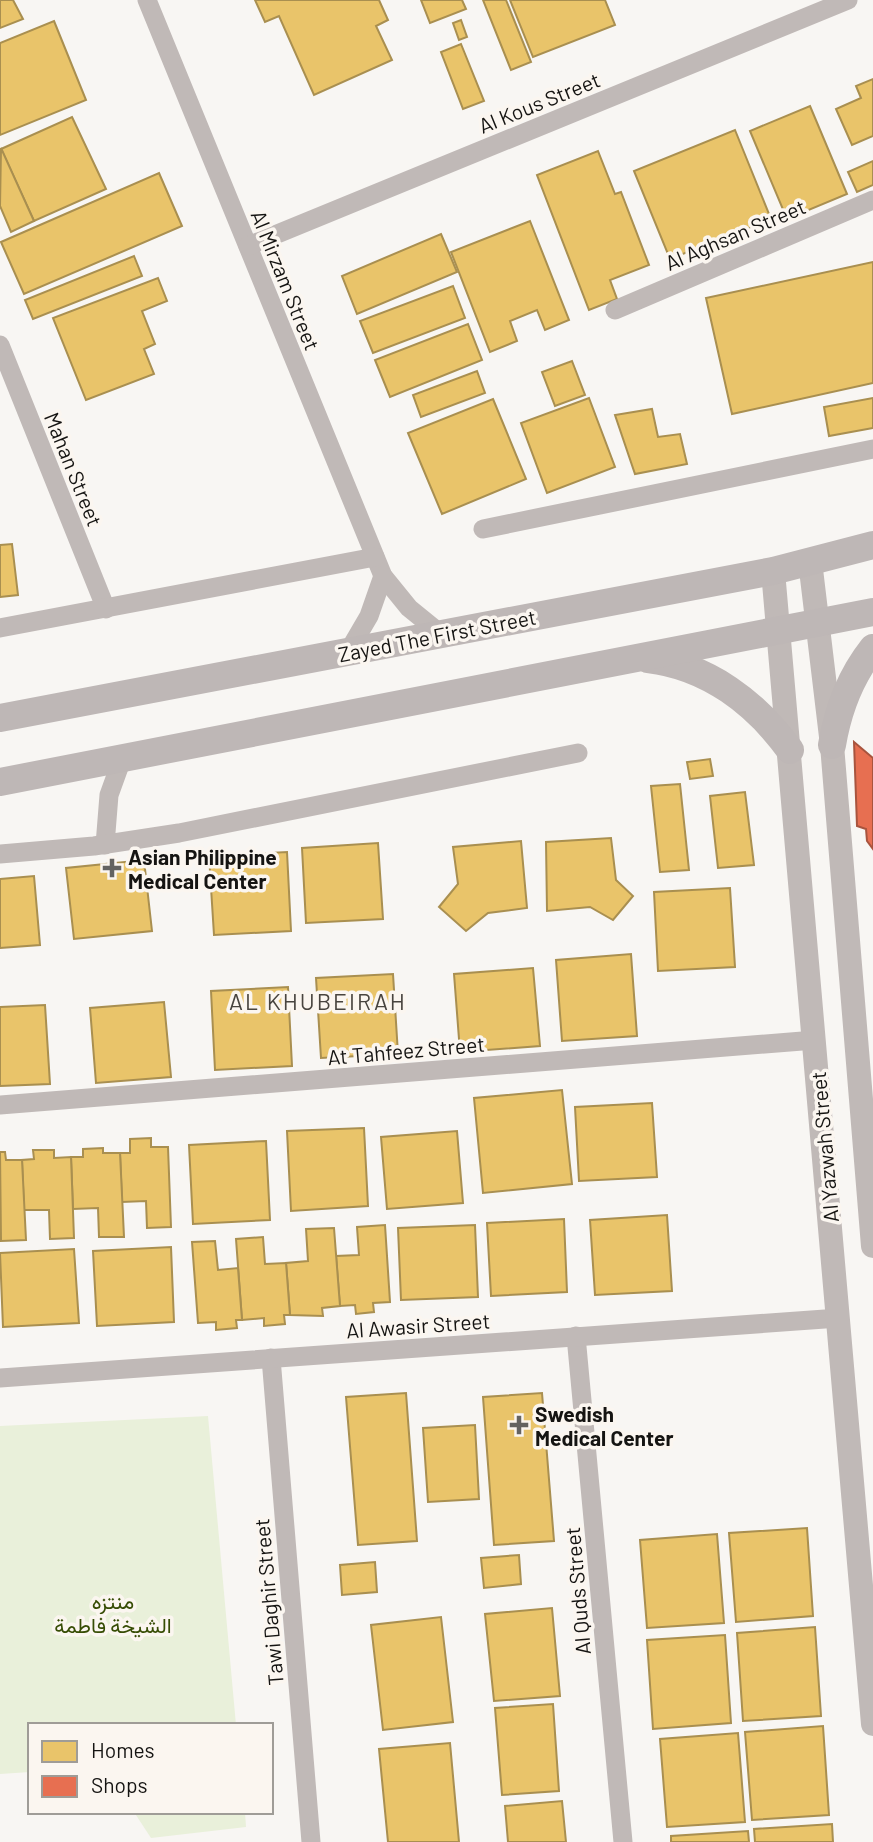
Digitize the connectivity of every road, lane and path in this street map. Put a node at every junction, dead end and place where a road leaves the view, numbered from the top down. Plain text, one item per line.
1 (147, 0) edge
2 (848, 0) edge
3 (873, 200) edge
4 (248, 246) junction
5 (615, 310) dead end
6 (0, 345) edge
7 (5, 370) edge
8 (873, 449) edge
9 (483, 529) dead end
10 (873, 545) edge
11 (375, 557) junction
12 (810, 561) junction
13 (773, 571) junction
14 (383, 576) junction
15 (106, 609) junction
16 (873, 612) edge
17 (818, 623) junction
18 (0, 628) edge
19 (779, 630) junction
20 (441, 634) junction
21 (873, 648) edge
22 (348, 652) junction
23 (635, 658) junction
24 (0, 718) edge
25 (832, 745) junction
26 (790, 750) junction
27 (578, 753) dead end
28 (122, 759) junction
29 (0, 782) edge
30 (105, 845) junction
31 (0, 854) edge
32 (815, 1040) junction
33 (0, 1105) edge
34 (873, 1246) edge
35 (839, 1318) junction
36 (576, 1336) junction
37 (271, 1359) junction
38 (0, 1378) edge
39 (873, 1724) edge
40 (311, 1842) edge
41 (623, 1842) edge

1 - 4 street, Al Mirzam Street
2 - 4 street, Al Kous Street
3 - 5 street, Al Aghsan Street
4 - 11 street, Al Mirzam Street
6 - 7 street, Mahan Street
7 - 15 street, Mahan Street
8 - 9 street
10 - 12 main road, Zayed The First Street
11 - 14 street, Al Mirzam Street
11 - 15 street
12 - 13 main road, Zayed The First Street
12 - 17 street, Al Yazwah Street
13 - 19 street, Al Yazwah Street
13 - 20 main road, Zayed The First Street
14 - 20 street, Al Mirzam Street
14 - 22 street
15 - 18 street
16 - 17 main road
17 - 19 main road
17 - 25 street, Al Yazwah Street
19 - 23 main road
19 - 26 street, Al Yazwah Street
20 - 22 main road, Zayed The First Street
21 - 25 main road
22 - 24 main road, Zayed The First Street
23 - 26 main road
23 - 28 main road
25 - 34 street, Al Yazwah Street
26 - 32 street, Al Yazwah Street
27 - 30 street
28 - 29 main road
28 - 30 street
30 - 31 street
32 - 33 street, At Tahfeez Street
32 - 35 street, Al Yazwah Street
35 - 36 street, Al Awasir Street
35 - 39 street, Al Yazwah Street
36 - 37 street, Al Awasir Street
36 - 41 street, Al Quds Street
37 - 38 street, Al Awasir Street
37 - 40 street, Tawi Daghir Street

